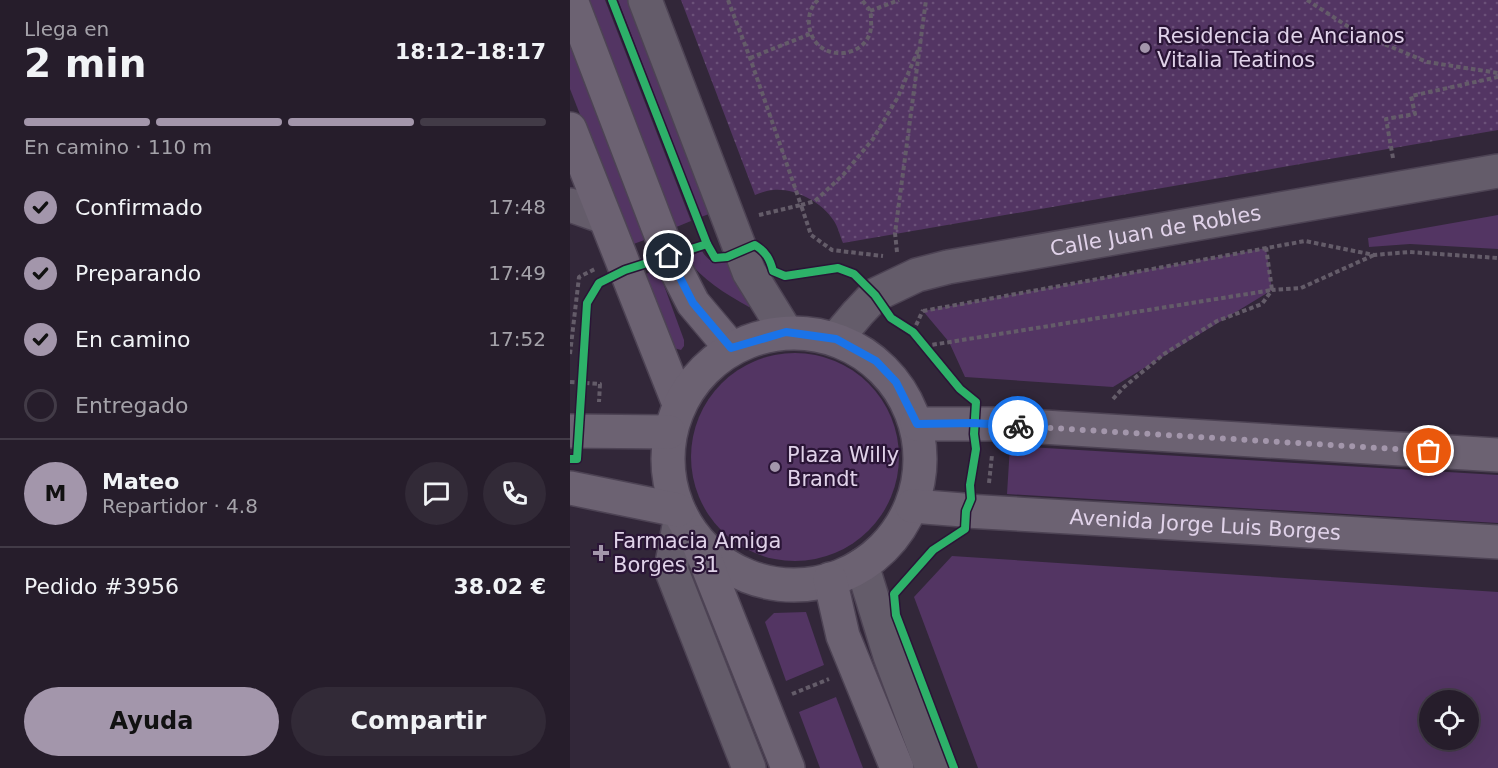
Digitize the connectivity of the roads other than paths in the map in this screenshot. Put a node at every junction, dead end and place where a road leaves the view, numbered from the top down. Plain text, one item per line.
1 (571, 0) edge
2 (645, 0) edge
3 (570, 129) edge
4 (1498, 171) edge
5 (570, 205) edge
6 (604, 217) junction
7 (786, 332) junction
8 (836, 339) junction
9 (731, 348) junction
10 (674, 418) junction
11 (917, 424) junction
12 (575, 431) edge
13 (1498, 455) edge
14 (570, 488) edge
15 (912, 507) junction
16 (685, 522) junction
17 (1498, 542) edge
18 (862, 565) junction
19 (830, 579) junction
20 (743, 767) edge
21 (788, 768) edge
22 (897, 768) edge
23 (932, 768) edge

1 - 9 main road
2 - 7 street
3 - 6 main road
4 - 8 street, Calle Juan de Robles
5 - 6 street
6 - 10 main road
7 - 8 main road
7 - 9 main road
8 - 11 main road
9 - 10 main road
10 - 12 main road
10 - 16 main road
11 - 13 main road
11 - 15 main road
14 - 16 main road
15 - 17 main road, Avenida Jorge Luis Borges
15 - 18 main road
16 - 19 main road
16 - 20 street
16 - 21 main road
18 - 19 main road
18 - 23 street
19 - 22 main road

